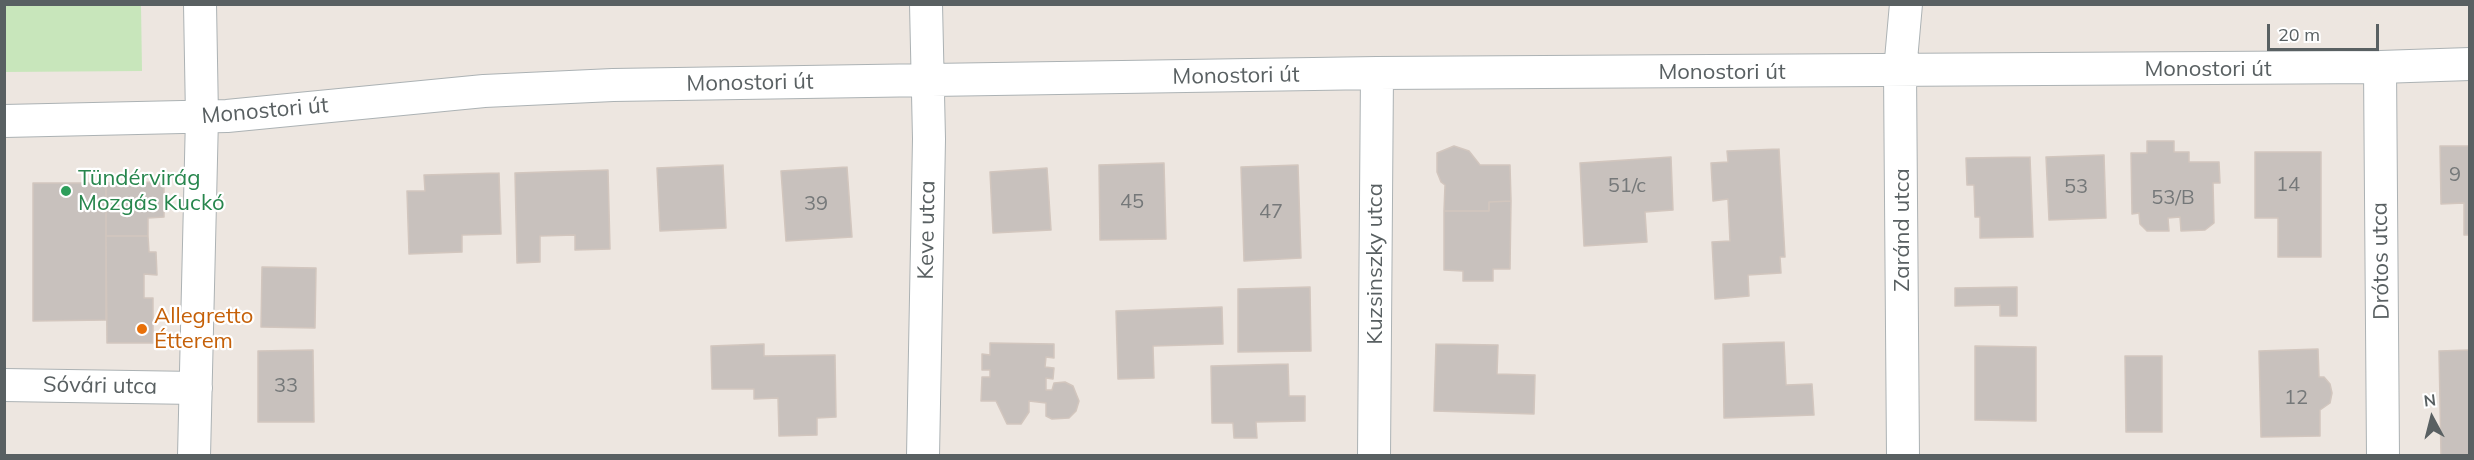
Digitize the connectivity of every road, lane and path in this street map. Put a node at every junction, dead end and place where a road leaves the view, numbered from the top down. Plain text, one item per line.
1 (200, 4) edge
2 (926, 4) edge
3 (1906, 4) edge
4 (2469, 64) edge
5 (2380, 68) junction
6 (1900, 71) junction
7 (1377, 74) junction
8 (928, 80) junction
9 (202, 117) junction
10 (4, 121) edge
11 (4, 385) edge
12 (196, 388) junction
13 (194, 456) edge
14 (923, 456) edge
15 (1374, 456) edge
16 (1903, 456) edge
17 (2384, 456) edge

1 - 9 street
2 - 8 street, Keve utca
3 - 6 street, Zaránd utca
4 - 5 street, Monostori út
5 - 6 street, Monostori út
5 - 17 street, Drótos utca
6 - 7 street, Monostori út
6 - 16 street, Zaránd utca
7 - 8 street, Monostori út
7 - 15 street, Kuzsinszky utca
8 - 9 street, Monostori út
8 - 14 street, Keve utca
9 - 10 street, Monostori út
9 - 12 street
11 - 12 street, Sóvári utca
12 - 13 street

